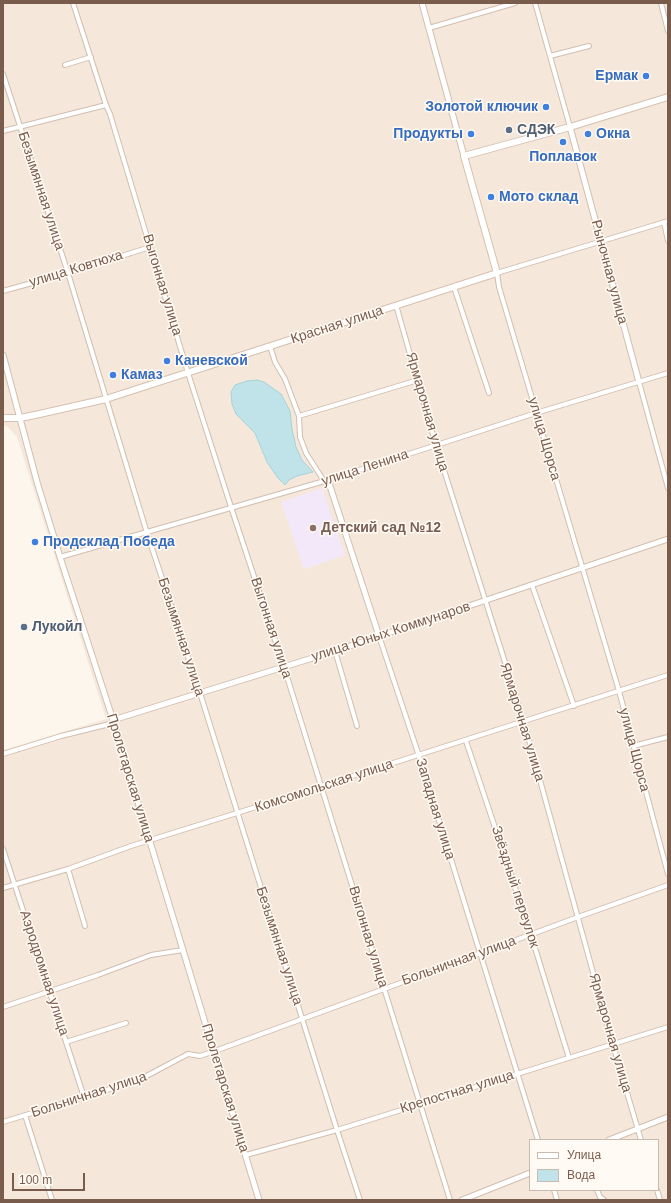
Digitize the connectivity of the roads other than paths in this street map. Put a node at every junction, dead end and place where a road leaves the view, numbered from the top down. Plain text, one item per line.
1 (73, 3) edge
2 (422, 3) edge
3 (515, 3) edge
4 (535, 3) edge
5 (661, 3) edge
6 (430, 28) junction
7 (668, 31) edge
8 (589, 46) dead end
9 (550, 56) junction
10 (91, 57) junction
11 (65, 65) dead end
12 (3, 74) edge
13 (668, 97) edge
14 (106, 105) junction
15 (20, 126) junction
16 (570, 127) junction
17 (3, 131) edge
18 (464, 156) junction
19 (666, 221) edge
20 (668, 241) edge
21 (600, 242) junction
22 (150, 247) junction
23 (68, 273) junction
24 (497, 273) junction
25 (454, 287) junction
26 (3, 291) edge
27 (396, 305) junction
28 (270, 346) junction
29 (3, 355) edge
30 (188, 373) junction
31 (668, 373) edge
32 (418, 380) junction
33 (639, 382) junction
34 (489, 393) dead end
35 (106, 398) junction
36 (536, 413) junction
37 (299, 416) junction
38 (3, 418) edge
39 (20, 418) junction
40 (436, 445) junction
41 (326, 481) junction
42 (668, 488) edge
43 (231, 507) junction
44 (147, 533) junction
45 (668, 539) edge
46 (60, 557) junction
47 (582, 569) junction
48 (532, 585) junction
49 (485, 601) junction
50 (379, 636) junction
51 (334, 651) junction
52 (284, 667) junction
53 (668, 675) edge
54 (618, 691) junction
55 (200, 693) junction
56 (574, 706) junction
57 (113, 722) junction
58 (524, 722) junction
59 (357, 726) dead end
60 (668, 737) edge
61 (466, 741) junction
62 (633, 746) junction
63 (3, 754) edge
64 (419, 756) junction
65 (320, 786) junction
66 (237, 813) junction
67 (150, 841) junction
68 (3, 849) edge
69 (68, 869) junction
70 (668, 874) edge
71 (15, 884) junction
72 (668, 885) edge
73 (3, 888) edge
74 (578, 917) junction
75 (85, 926) dead end
76 (531, 935) junction
77 (183, 950) junction
78 (480, 953) junction
79 (384, 989) junction
80 (49, 992) junction
81 (3, 1006) edge
82 (302, 1019) junction
83 (126, 1023) dead end
84 (668, 1027) edge
85 (66, 1042) junction
86 (613, 1045) junction
87 (214, 1051) junction
88 (569, 1058) junction
89 (517, 1074) junction
90 (84, 1097) junction
91 (420, 1104) junction
92 (25, 1115) junction
93 (668, 1118) edge
94 (3, 1122) edge
95 (637, 1129) junction
96 (337, 1130) junction
97 (538, 1139) edge
98 (612, 1139) edge
99 (641, 1139) edge
100 (246, 1155) junction
101 (529, 1173) edge
102 (597, 1191) edge
103 (52, 1200) edge
104 (259, 1200) edge
105 (360, 1200) edge
106 (450, 1200) edge
107 (462, 1200) edge
108 (604, 1200) edge

1 - 10 street, Выгонная улица
2 - 6 street, улица Щорса
3 - 6 street
4 - 9 street, Рыночная улица
5 - 7 street
6 - 18 street, улица Щорса
8 - 9 street
9 - 16 street, Рыночная улица
10 - 11 street
10 - 14 street, Выгонная улица
12 - 15 street, Безымянная улица
13 - 16 main road
14 - 15 street
14 - 22 street, Выгонная улица
15 - 17 street
15 - 23 street, Безымянная улица
16 - 18 main road
16 - 21 street, Рыночная улица
18 - 24 main road, улица Щорса
19 - 20 street
19 - 21 street, Красная улица
21 - 24 street, Красная улица
21 - 33 street, Рыночная улица
22 - 23 street, улица Ковтюха
22 - 30 street, Выгонная улица
23 - 26 street, улица Ковтюха
23 - 35 street, Безымянная улица
24 - 25 main road, Красная улица
24 - 36 street, улица Щорса
25 - 27 main road, Красная улица
25 - 34 street
27 - 28 main road, Красная улица
27 - 32 street, Ярмарочная улица
28 - 30 main road, Красная улица
28 - 37 street
29 - 39 street, Пролетарская улица
30 - 35 main road, Красная улица
30 - 43 street, Выгонная улица
31 - 33 street, улица Ленина
32 - 37 street
32 - 40 street, Ярмарочная улица
33 - 36 street, улица Ленина
33 - 42 street, Рыночная улица
35 - 39 main road, Красная улица
35 - 44 street, Безымянная улица
36 - 40 street, улица Ленина
36 - 47 street, улица Щорса
37 - 41 street
38 - 39 main road, Красная улица
39 - 46 street, Пролетарская улица
40 - 41 street, улица Ленина
40 - 49 street, Ярмарочная улица
41 - 43 street, улица Ленина
41 - 50 street, Западная улица
43 - 44 street, улица Ленина
43 - 52 street, Выгонная улица
44 - 46 street, улица Ленина
44 - 55 street, Безымянная улица
45 - 47 street, улица Юных Коммунаров
46 - 57 street, Пролетарская улица
47 - 48 street, улица Юных Коммунаров
47 - 54 street, улица Щорса
48 - 49 street, улица Юных Коммунаров
48 - 56 street
49 - 50 street, улица Юных Коммунаров
49 - 58 street, Ярмарочная улица
50 - 51 street, улица Юных Коммунаров
50 - 64 street, Западная улица
51 - 52 street, улица Юных Коммунаров
51 - 59 street
52 - 55 street, улица Юных Коммунаров
52 - 65 street, Выгонная улица
53 - 54 street, Комсомольская улица
54 - 56 street, Комсомольская улица
54 - 62 street, улица Щорса
55 - 57 street, улица Юных Коммунаров
55 - 66 street, Безымянная улица
56 - 58 street, Комсомольская улица
57 - 63 street, улица Юных Коммунаров
57 - 67 street, Пролетарская улица
58 - 61 street, Комсомольская улица
58 - 74 street, Ярмарочная улица
60 - 62 street
61 - 64 street, Комсомольская улица
61 - 76 street, Звёздный переулок
62 - 70 street, улица Щорса
64 - 65 street, Комсомольская улица
64 - 78 street, Западная улица
65 - 66 street, Комсомольская улица
65 - 79 street, Выгонная улица
66 - 67 street, Комсомольская улица
66 - 82 street, Безымянная улица
67 - 69 street, Комсомольская улица
67 - 77 street, Пролетарская улица
68 - 71 street, Аэродромная улица
69 - 71 street, Комсомольская улица
69 - 75 street
71 - 73 street, Комсомольская улица
71 - 80 street, Аэродромная улица
72 - 74 street, Больничная улица
74 - 76 street, Больничная улица
74 - 86 street, Ярмарочная улица
76 - 78 street, Больничная улица
76 - 88 street, Звёздный переулок
77 - 80 street
77 - 87 street, Пролетарская улица
78 - 79 street, Больничная улица
78 - 89 street, Западная улица
79 - 82 street, Больничная улица
79 - 91 street, Выгонная улица
80 - 81 street
80 - 85 street, Аэродромная улица
82 - 87 street, Больничная улица
82 - 96 street, Безымянная улица
83 - 85 street
84 - 86 street, Крепостная улица
85 - 90 street, Аэродромная улица
86 - 88 street, Крепостная улица
86 - 95 street, Ярмарочная улица
87 - 90 street, Больничная улица
87 - 100 street, Пролетарская улица
88 - 89 street, Крепостная улица
89 - 91 street, Крепостная улица
89 - 97 street, Западная улица
90 - 92 street, Больничная улица
91 - 96 street, Крепостная улица
91 - 106 street, Выгонная улица
92 - 94 street, Больничная улица
92 - 103 street
93 - 95 street
95 - 98 street
95 - 99 street, Ярмарочная улица
96 - 100 street, Крепостная улица
96 - 105 street, Безымянная улица
100 - 104 street, Пролетарская улица
101 - 107 street
102 - 108 street

